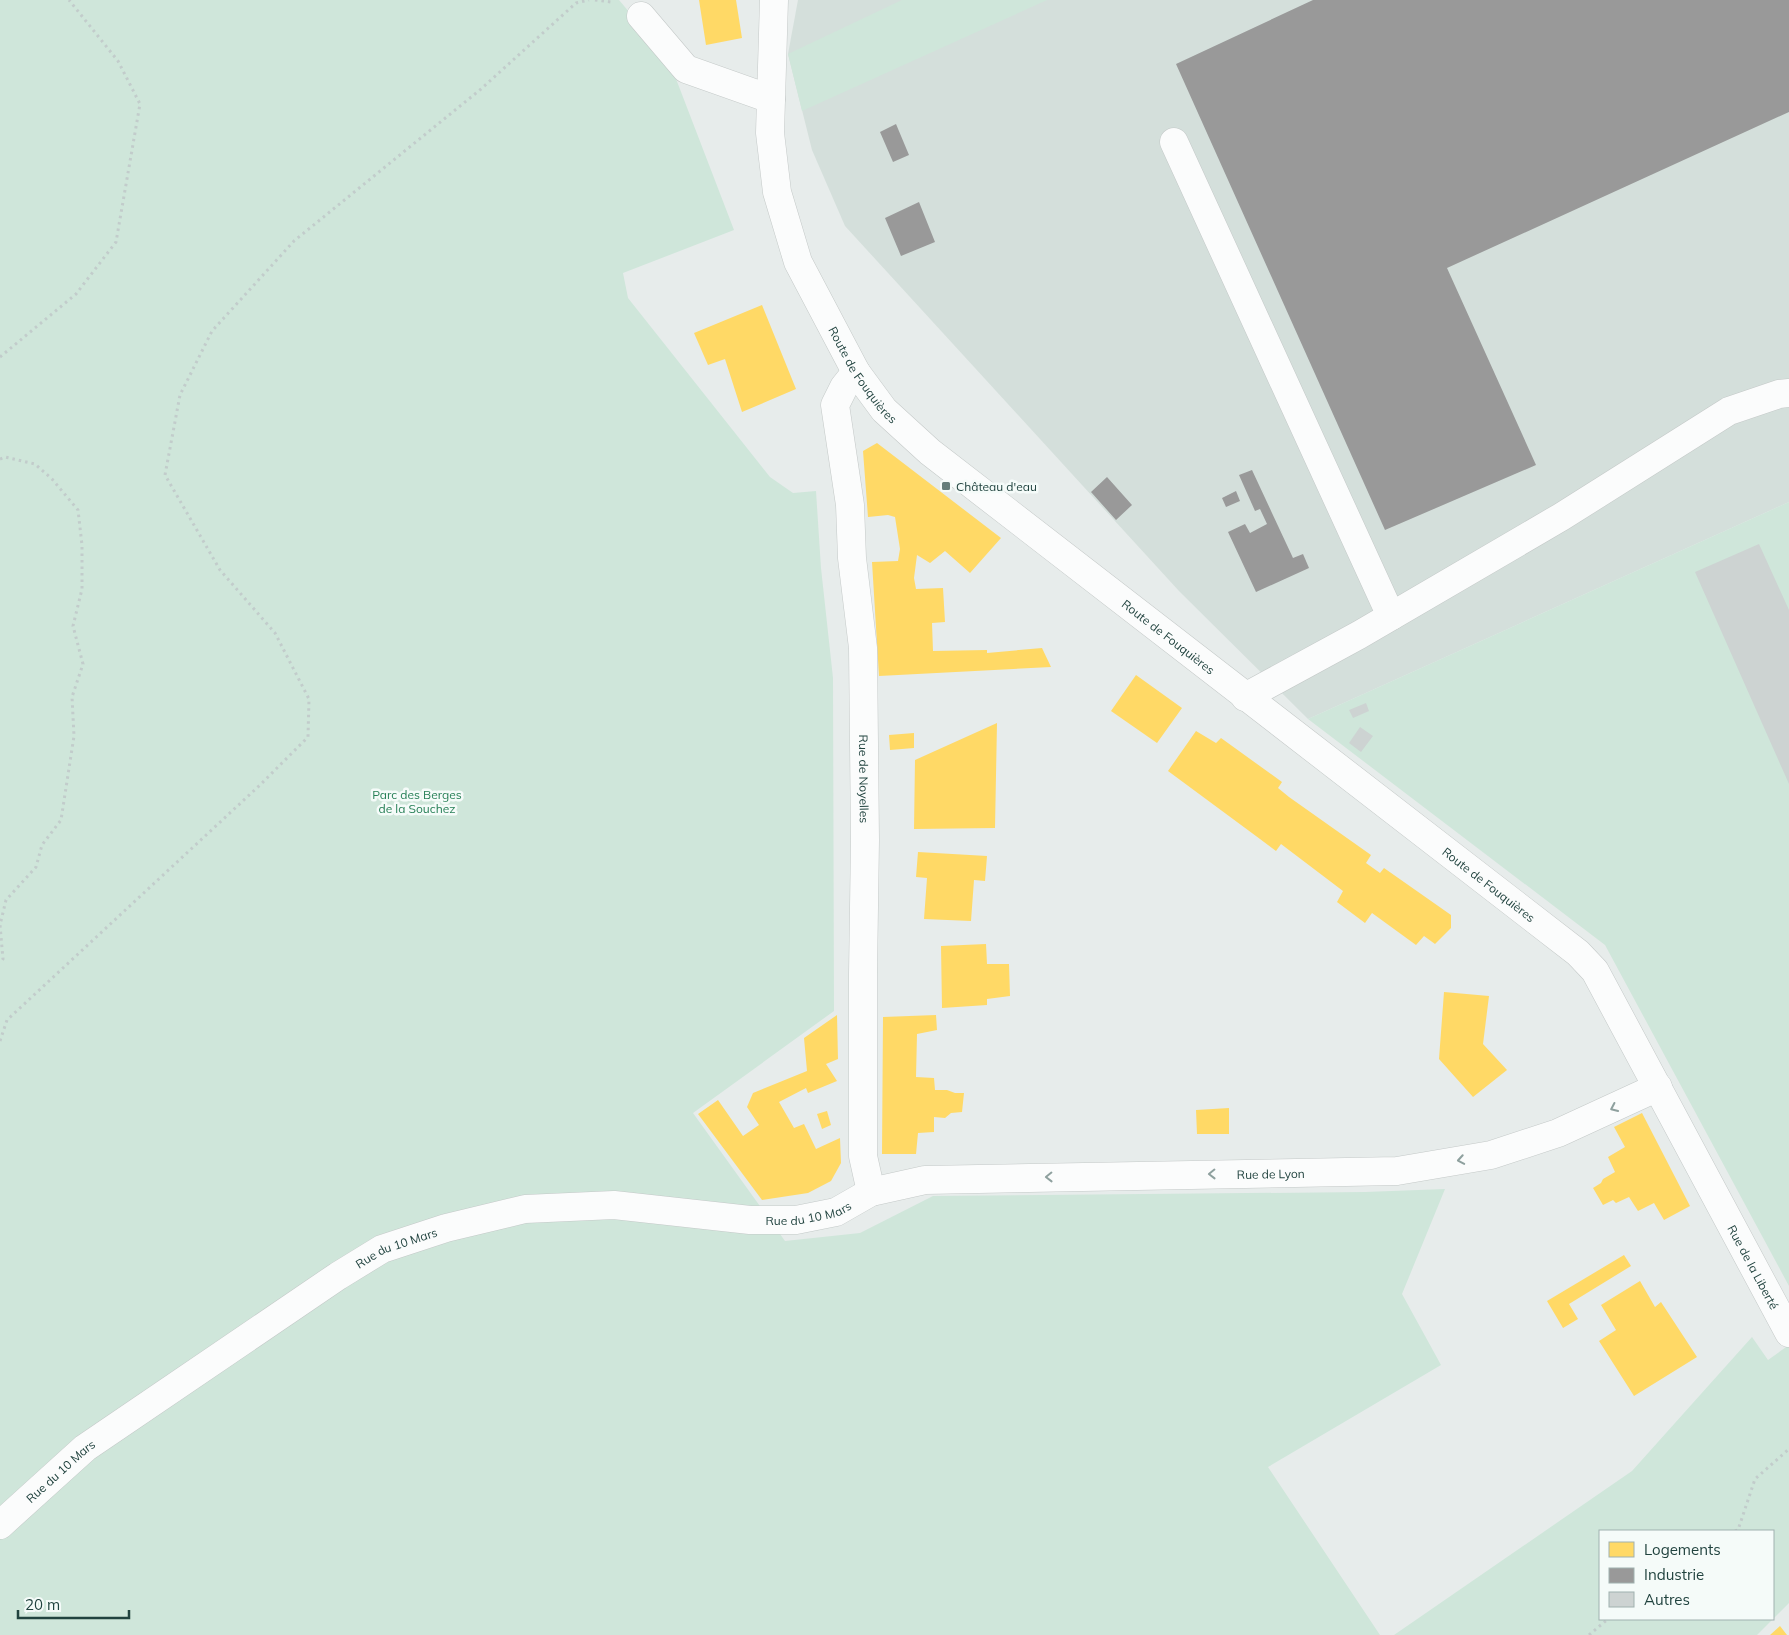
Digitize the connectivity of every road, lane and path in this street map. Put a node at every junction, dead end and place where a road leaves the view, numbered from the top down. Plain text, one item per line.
1 (69, 0) edge
2 (590, 0) edge
3 (774, 0) edge
4 (641, 16) dead end
5 (771, 99) junction
6 (1174, 142) dead end
7 (0, 357) edge
8 (856, 372) junction
9 (1789, 393) edge
10 (0, 459) edge
11 (1391, 616) junction
12 (1245, 696) junction
13 (0, 963) edge
14 (0, 1041) edge
15 (1658, 1087) junction
16 (871, 1192) junction
17 (1719, 1200) joint
18 (1789, 1334) edge
19 (1789, 1449) edge
20 (0, 1525) edge
21 (1738, 1530) edge
22 (1607, 1620) edge
23 (1589, 1635) edge

1 - 7 path
2 - 14 path
3 - 5 street, Route de Fouquières
4 - 5 street
5 - 8 street, Route de Fouquières
6 - 11 street
8 - 12 street, Route de Fouquières
8 - 16 street, Rue de Noyelles
9 - 11 street
10 - 13 path
11 - 12 street
12 - 15 street, Route de Fouquières
15 -> 16 street, Rue de Lyon
15 - 17 street, Route de Fouquières
16 - 20 street, Rue du 10 Mars
17 - 18 street, Rue de la Liberté
19 - 21 path
22 - 23 path

